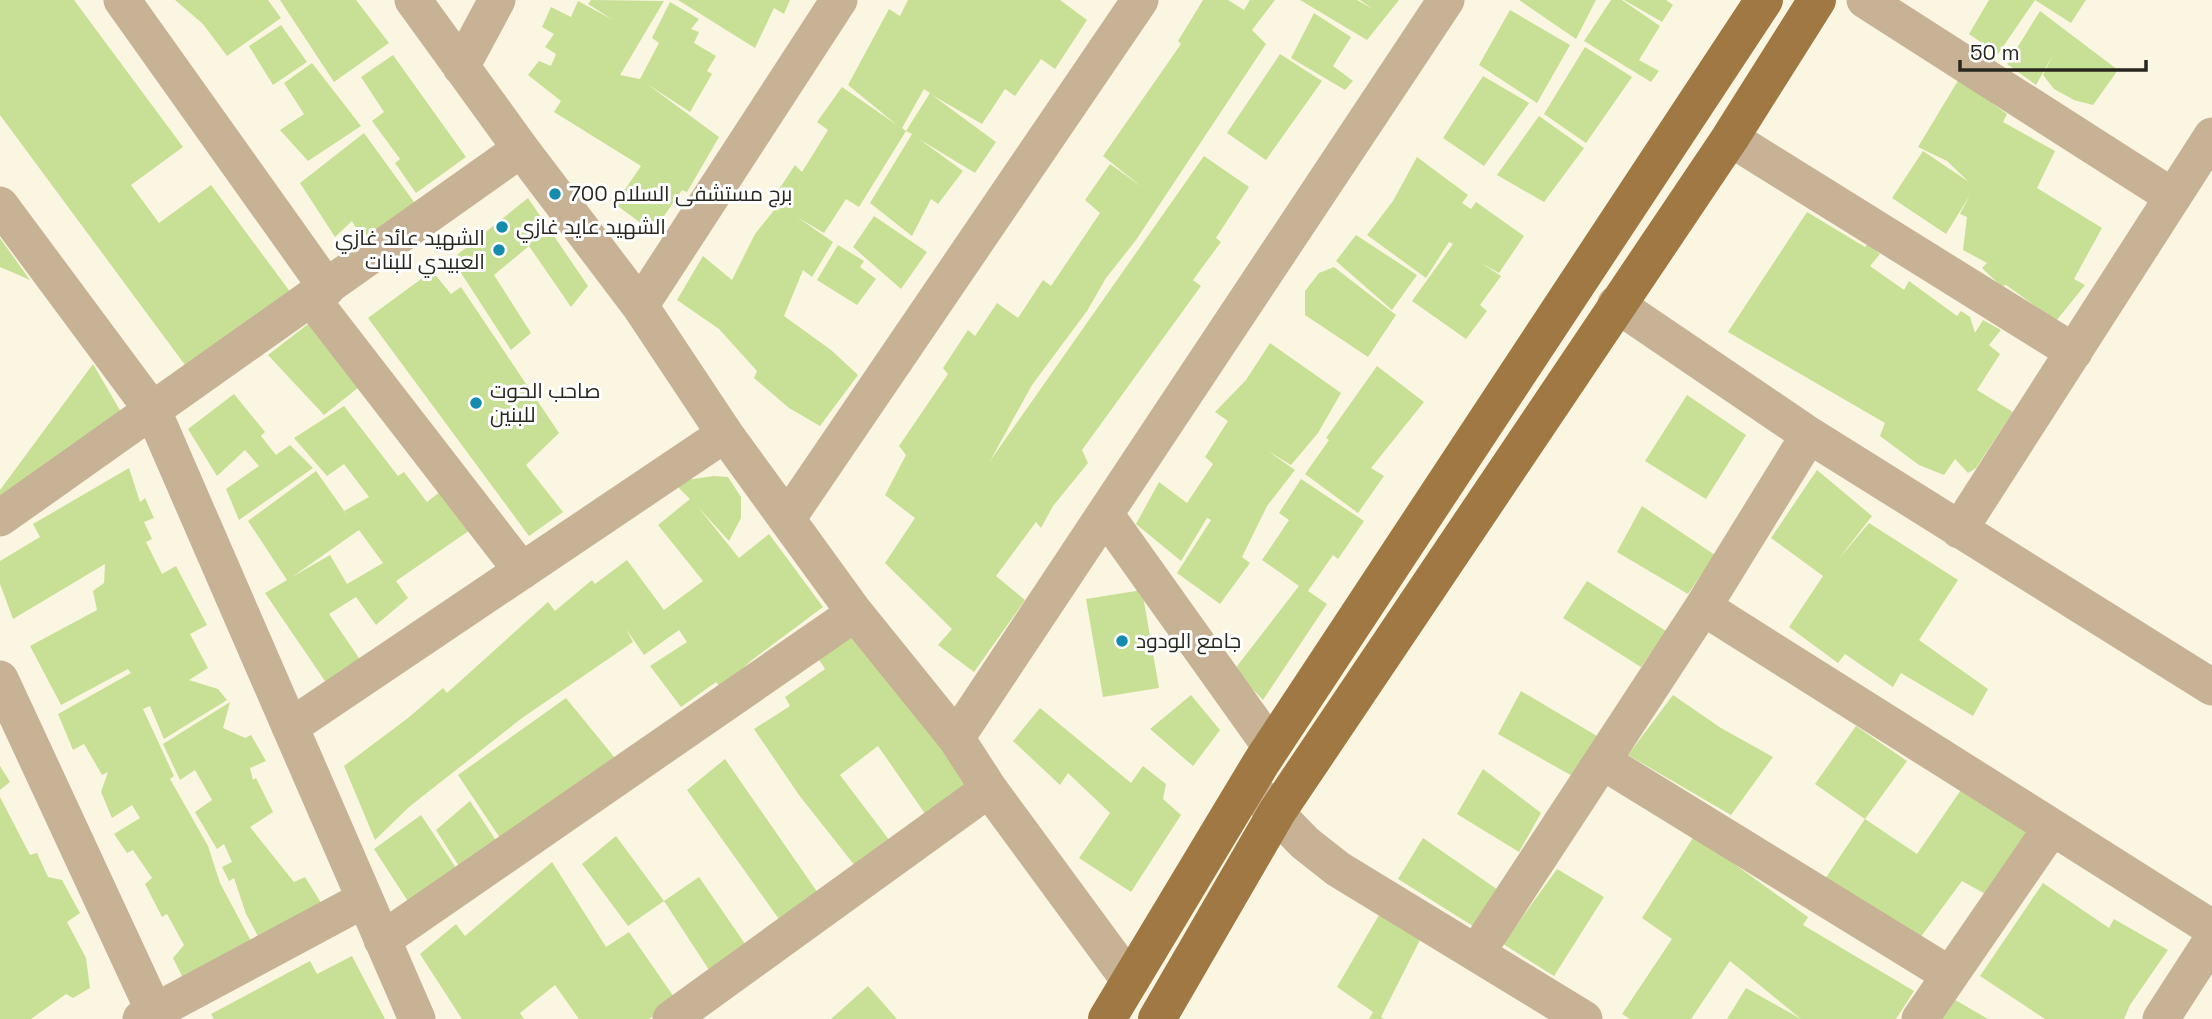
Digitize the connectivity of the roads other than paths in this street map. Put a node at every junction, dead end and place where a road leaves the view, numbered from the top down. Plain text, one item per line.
1 (122, 0) edge
2 (413, 0) edge
3 (497, 0) edge
4 (839, 0) edge
5 (1140, 0) edge
6 (1446, 0) edge
7 (1765, 0) edge
8 (1816, 0) edge
9 (1865, 0) edge
10 (461, 67) junction
11 (2212, 136) edge
12 (1730, 138) junction
13 (521, 149) junction
14 (2174, 197) junction
15 (0, 205) edge
16 (319, 293) junction
17 (1616, 304) junction
18 (640, 306) junction
19 (2074, 352) junction
20 (153, 411) junction
21 (725, 434) junction
22 (1809, 435) junction
23 (1105, 514) junction
24 (0, 518) edge
25 (787, 519) junction
26 (1959, 530) junction
27 (522, 571) junction
28 (1703, 607) junction
29 (855, 613) junction
30 (0, 679) edge
31 (2212, 687) edge
32 (290, 727) junction
33 (956, 738) junction
34 (1271, 747) junction
35 (1602, 761) junction
36 (1248, 785) junction
37 (989, 789) junction
38 (1277, 812) junction
39 (2052, 827) junction
40 (365, 899) junction
41 (2212, 928) edge
42 (382, 940) junction
43 (2212, 940) edge
44 (1477, 952) junction
45 (1950, 975) junction
46 (1130, 981) junction
47 (148, 1015) edge
48 (416, 1019) edge
49 (671, 1019) edge
50 (1107, 1019) edge
51 (1157, 1019) edge
52 (1584, 1019) edge
53 (1920, 1019) edge
54 (2161, 1019) edge

1 - 16 street
2 - 10 street
3 - 10 street
4 - 18 street
5 - 25 street
6 - 23 street
7 - 34 main road
8 - 12 main road
9 - 14 street
10 - 13 street
11 - 14 street
12 - 17 main road
12 - 19 street
13 - 16 street
13 - 18 street
14 - 19 street
15 - 20 street
16 - 20 street
16 - 27 street
17 - 22 street
17 - 38 main road
18 - 21 street
19 - 26 street
20 - 24 street
20 - 32 street
21 - 25 street
21 - 27 street
22 - 26 street
22 - 28 street
23 - 33 street
23 - 34 street
25 - 29 street
26 - 31 street
27 - 32 street
28 - 35 street
28 - 39 street
29 - 33 street
29 - 42 street
30 - 47 street
32 - 40 street
33 - 37 street
34 - 36 main road
35 - 44 street
35 - 45 street
36 - 38 street
36 - 46 main road
37 - 46 street
37 - 49 street
38 - 44 street
38 - 51 main road
39 - 41 street
39 - 45 street
40 - 42 street
40 - 47 street
42 - 48 street
43 - 54 street
44 - 52 street
45 - 53 street
46 - 50 main road

